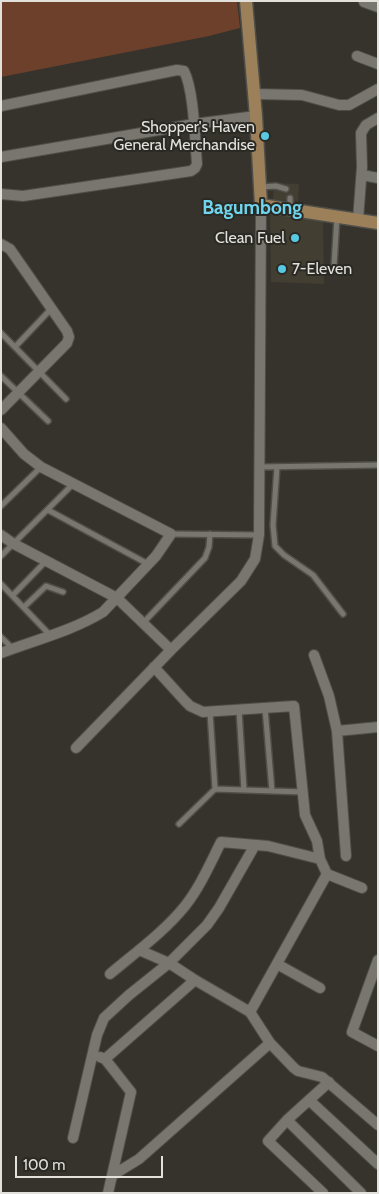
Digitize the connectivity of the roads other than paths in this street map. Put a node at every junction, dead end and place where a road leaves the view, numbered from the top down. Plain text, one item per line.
1 (246, 1) edge
2 (364, 2) edge
3 (378, 7) edge
4 (356, 56) dead end
5 (378, 64) edge
6 (378, 89) edge
7 (255, 94) junction
8 (1, 106) edge
9 (256, 116) junction
10 (378, 118) edge
11 (194, 124) junction
12 (1, 157) edge
13 (362, 175) junction
14 (378, 178) edge
15 (260, 187) junction
16 (286, 189) dead end
17 (1, 194) edge
18 (261, 205) junction
19 (337, 217) junction
20 (358, 220) junction
21 (378, 223) edge
22 (1, 244) edge
23 (334, 266) dead end
24 (51, 309) junction
25 (1, 333) edge
26 (15, 347) junction
27 (40, 372) junction
28 (1, 376) edge
29 (18, 393) junction
30 (66, 399) dead end
31 (1, 410) edge
32 (48, 421) dead end
33 (1, 428) edge
34 (378, 465) edge
35 (41, 467) junction
36 (259, 467) junction
37 (276, 467) junction
38 (73, 484) junction
39 (1, 506) edge
40 (48, 510) junction
41 (1, 534) edge
42 (171, 534) junction
43 (210, 534) junction
44 (259, 534) junction
45 (14, 544) junction
46 (1, 556) edge
47 (47, 561) junction
48 (149, 564) junction
49 (1, 584) edge
50 (63, 592) dead end
51 (13, 595) junction
52 (117, 598) junction
53 (24, 607) junction
54 (343, 614) dead end
55 (144, 622) junction
56 (50, 635) junction
57 (1, 637) edge
58 (13, 649) junction
59 (171, 650) junction
60 (1, 653) edge
61 (314, 655) dead end
62 (154, 667) junction
63 (265, 708) junction
64 (239, 710) junction
65 (210, 712) junction
66 (378, 727) edge
67 (338, 731) junction
68 (76, 748) dead end
69 (215, 789) junction
70 (244, 790) junction
71 (272, 791) junction
72 (303, 792) junction
73 (179, 824) dead end
74 (255, 845) junction
75 (346, 856) dead end
76 (320, 859) junction
77 (327, 874) junction
78 (362, 888) dead end
79 (139, 950) junction
80 (378, 960) edge
81 (169, 962) junction
82 (277, 964) junction
83 (110, 974) dead end
84 (195, 980) junction
85 (320, 988) dead end
86 (250, 1012) junction
87 (270, 1043) junction
88 (378, 1046) edge
89 (94, 1055) junction
90 (105, 1058) junction
91 (329, 1082) junction
92 (309, 1100) junction
93 (287, 1120) junction
94 (378, 1125) edge
95 (73, 1138) dead end
96 (378, 1164) edge
97 (113, 1175) junction
98 (108, 1193) edge
99 (323, 1193) edge
100 (361, 1193) edge

1 - 7 main road
2 - 3 street
4 - 5 street
6 - 7 street
7 - 9 main road
8 - 11 street
9 - 11 street
9 - 15 main road
10 - 13 street
11 - 12 street
11 - 17 street
13 - 14 street
13 - 20 street
15 - 16 lane
15 - 18 main road
18 - 19 main road
18 - 36 street
19 - 20 main road
19 - 23 lane
20 - 21 main road
22 - 24 street
24 - 26 lane
24 - 27 street
25 - 26 lane
26 - 27 lane
27 - 29 street
27 - 30 lane
28 - 29 lane
29 - 31 street
29 - 32 lane
33 - 35 street
34 - 37 lane
35 - 38 street
35 - 39 lane
36 - 37 lane
36 - 44 street
37 - 54 lane
38 - 40 lane
38 - 42 street
40 - 45 lane
40 - 48 lane
41 - 45 street
42 - 43 lane
42 - 48 street
43 - 44 lane
43 - 55 lane
44 - 59 street
45 - 46 lane
45 - 47 street
47 - 51 lane
47 - 52 street
48 - 52 street
49 - 51 lane
50 - 53 lane
51 - 53 lane
52 - 55 street
52 - 56 street
53 - 56 lane
55 - 59 street
56 - 58 street
57 - 58 lane
58 - 60 street
59 - 62 street
61 - 67 street
62 - 65 street
62 - 68 street
63 - 64 street
63 - 71 lane
63 - 72 street
64 - 65 street
64 - 70 lane
65 - 69 lane
66 - 67 street
67 - 75 street
69 - 70 lane
69 - 73 lane
70 - 71 lane
71 - 72 lane
72 - 76 street
74 - 76 street
74 - 79 street
74 - 81 street
76 - 77 street
77 - 78 street
77 - 82 street
79 - 81 street
79 - 83 street
80 - 88 street
81 - 84 street
81 - 89 street
82 - 85 street
82 - 86 street
84 - 86 street
84 - 90 street
86 - 87 street
87 - 91 street
87 - 97 street
89 - 90 street
89 - 95 street
90 - 97 street
91 - 92 street
91 - 94 street
92 - 93 street
92 - 96 street
93 - 99 street
93 - 100 street
97 - 98 street

